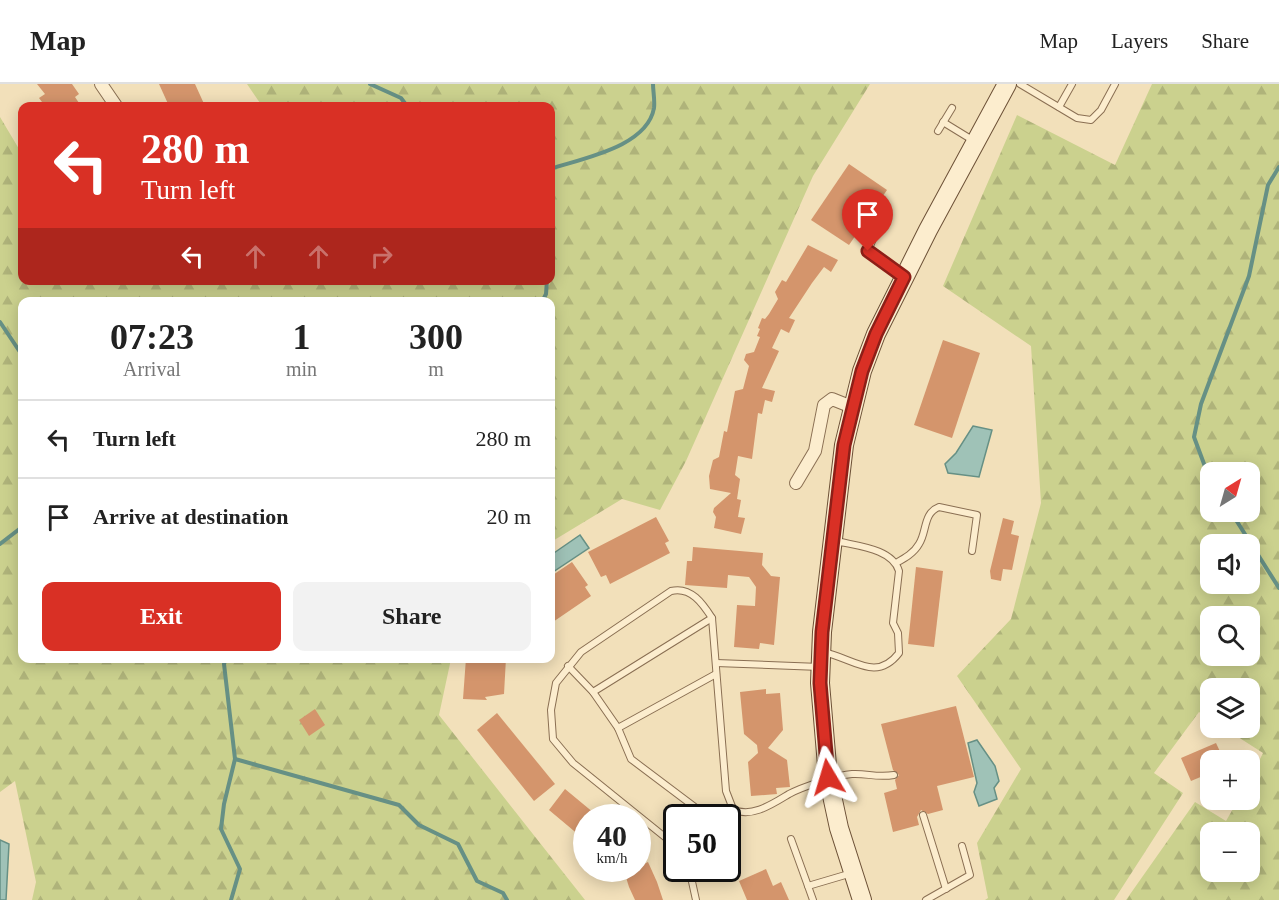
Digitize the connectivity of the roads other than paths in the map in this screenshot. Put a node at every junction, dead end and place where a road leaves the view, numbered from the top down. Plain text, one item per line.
1 (101, 84) edge
2 (1007, 84) edge
3 (1020, 84) edge
4 (1072, 84) edge
5 (1115, 84) edge
6 (113, 102) edge
7 (1059, 107) junction
8 (952, 108) dead end
9 (943, 122) junction
10 (938, 131) dead end
11 (975, 142) junction
12 (879, 224) dead end
13 (904, 277) junction
14 (852, 407) junction
15 (796, 483) dead end
16 (832, 540) junction
17 (972, 551) dead end
18 (897, 563) junction
19 (712, 618) junction
20 (821, 660) junction
21 (716, 663) junction
22 (568, 666) junction
23 (716, 674) junction
24 (593, 692) junction
25 (618, 728) junction
26 (894, 774) dead end
27 (828, 781) junction
28 (691, 804) edge
29 (731, 804) edge
30 (741, 813) edge
31 (923, 815) dead end
32 (663, 836) edge
33 (791, 839) dead end
34 (962, 846) dead end
35 (852, 873) junction
36 (692, 882) edge
37 (808, 886) junction
38 (946, 889) junction
39 (696, 900) edge
40 (813, 900) edge
41 (862, 900) edge
42 (926, 900) edge

1 - 6 street
2 - 11 main road
3 - 7 lane
4 - 7 lane
5 - 7 lane
8 - 9 lane
9 - 10 lane
9 - 11 lane
11 - 13 main road
12 - 13 lane
13 - 14 main road
14 - 15 street
14 - 16 main road
16 - 18 lane
16 - 20 main road
17 - 18 lane
18 - 20 lane
19 - 21 lane
19 - 22 lane
19 - 24 lane
20 - 21 lane
20 - 27 main road
21 - 23 lane
22 - 24 lane
22 - 32 lane
23 - 25 lane
23 - 29 lane
24 - 25 lane
25 - 28 lane
26 - 27 lane
27 - 30 lane
27 - 35 main road
31 - 38 lane
33 - 37 lane
34 - 38 lane
35 - 37 lane
35 - 41 main road
36 - 39 lane
37 - 40 lane
38 - 42 lane

